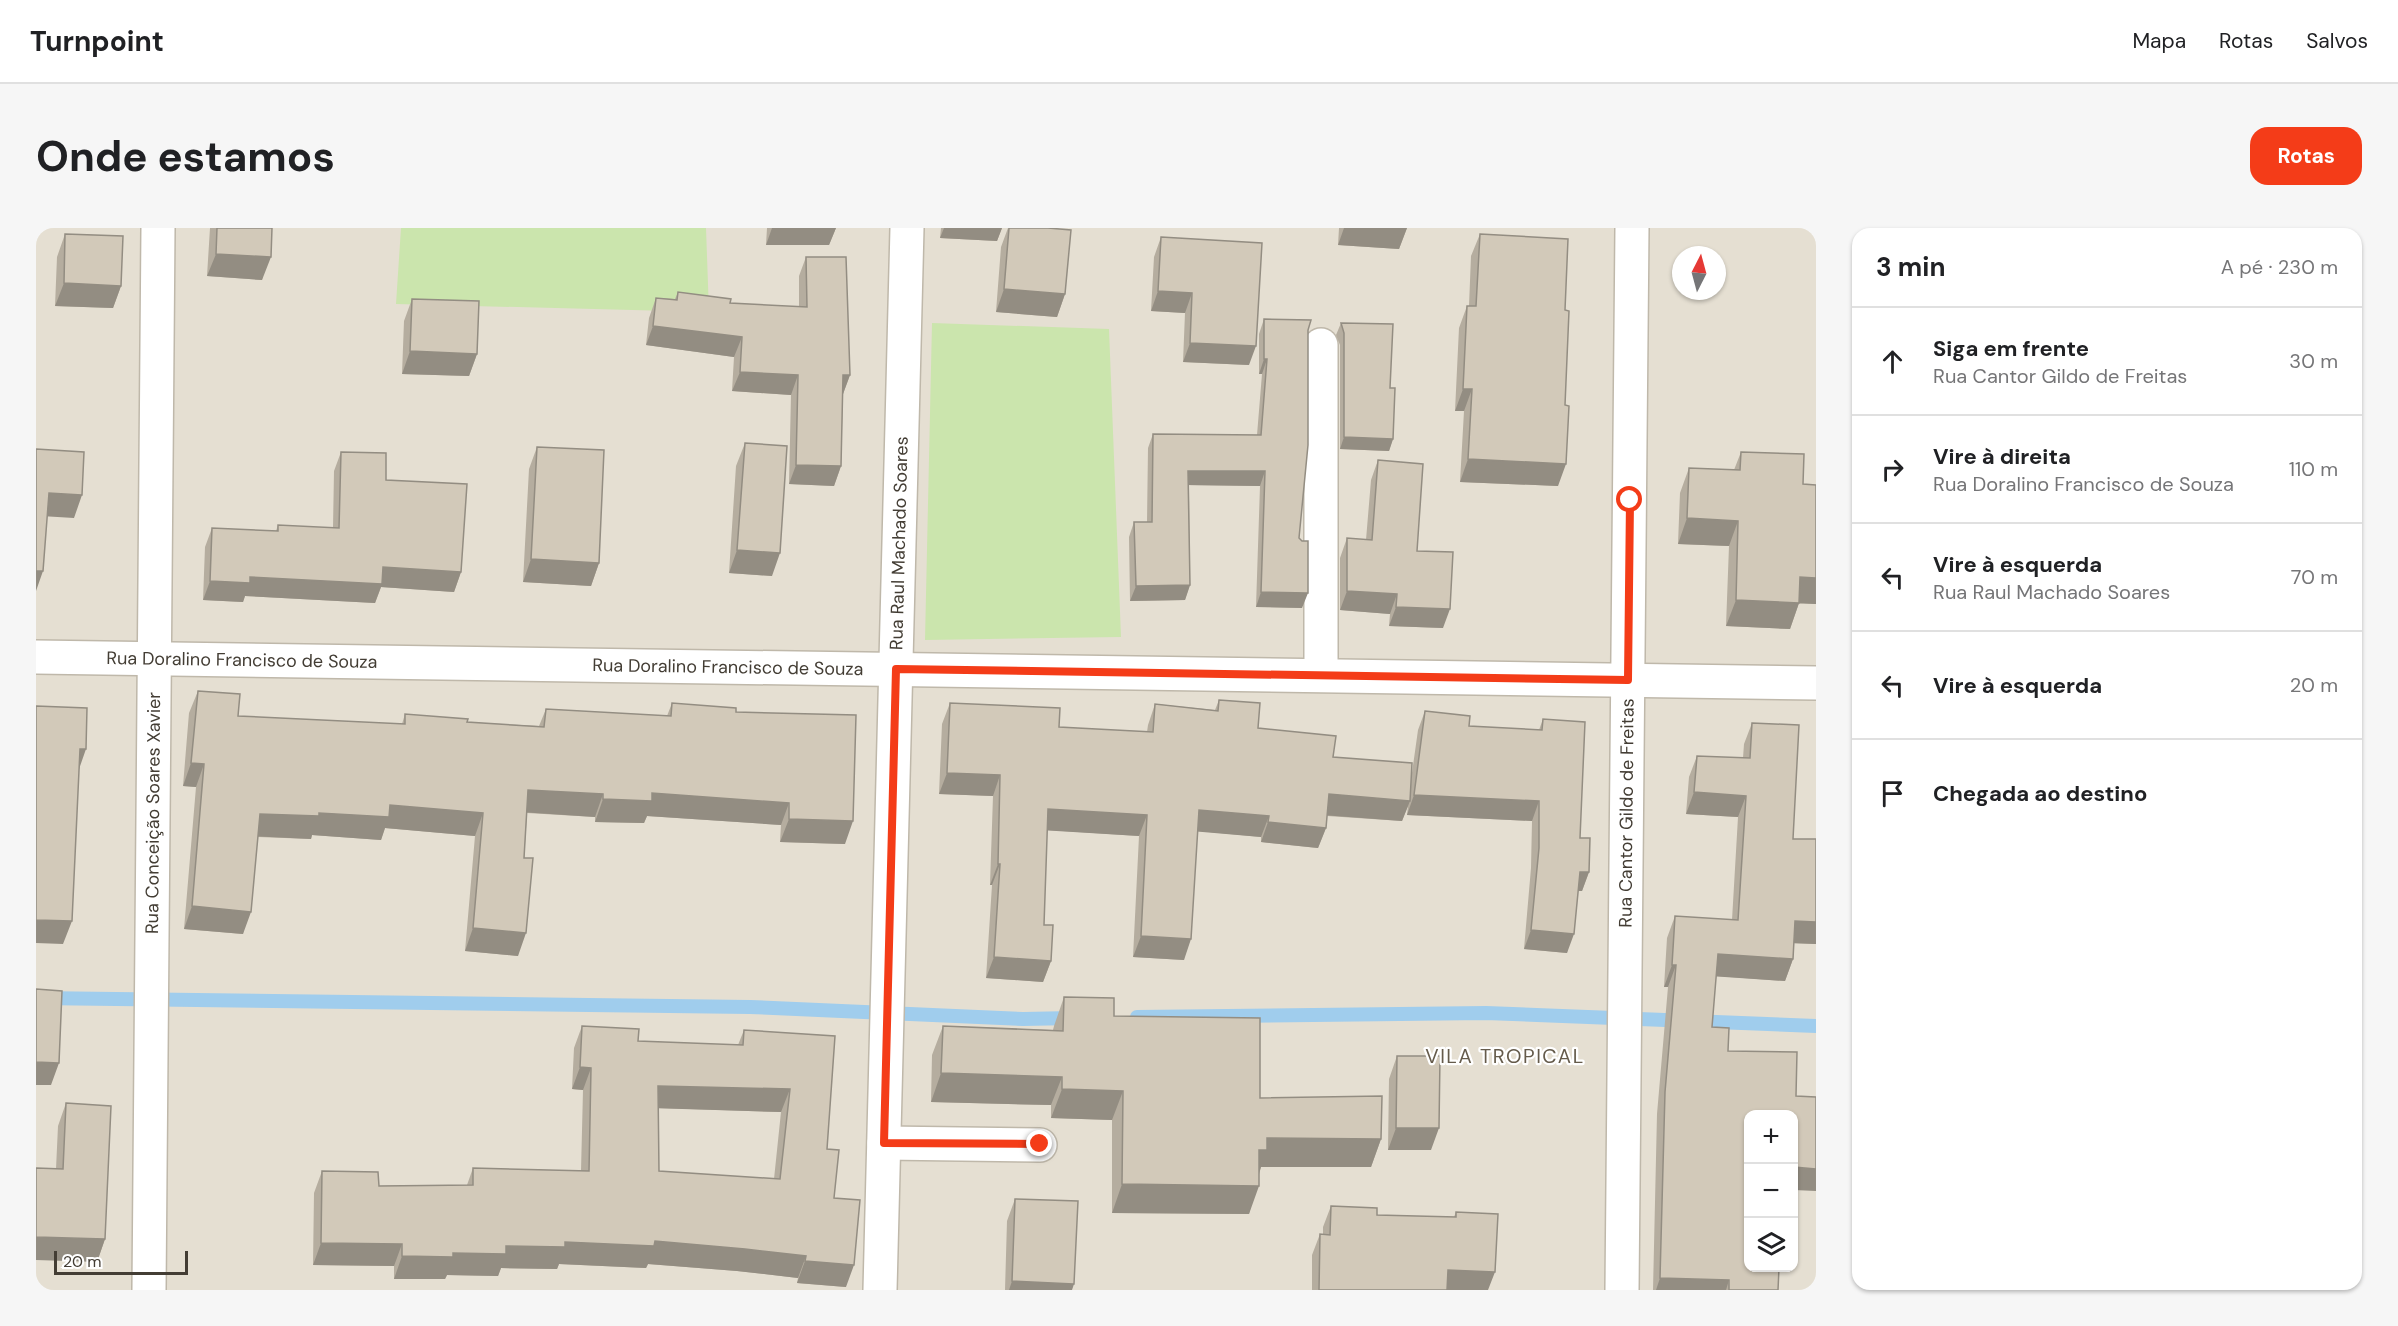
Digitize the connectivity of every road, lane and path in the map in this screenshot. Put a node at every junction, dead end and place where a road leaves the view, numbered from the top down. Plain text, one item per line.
1 (158, 228) edge
2 (907, 228) edge
3 (1632, 228) edge
4 (1321, 345) dead end
5 (36, 657) edge
6 (154, 659) junction
7 (896, 669) junction
8 (1321, 675) junction
9 (1628, 680) junction
10 (1816, 683) edge
11 (884, 1143) junction
12 (1040, 1144) dead end
13 (149, 1290) edge
14 (880, 1290) edge
15 (1622, 1290) edge

1 - 6 street, Rua Conceição Soares Xavier
2 - 7 street, Rua Raul Machado Soares
3 - 9 street, Rua Cantor Gildo de Freitas
4 - 8 street
5 - 6 street, Rua Doralino Francisco de Souza
6 - 7 street, Rua Doralino Francisco de Souza
6 - 13 street, Rua Conceição Soares Xavier
7 - 8 street, Rua Doralino Francisco de Souza
7 - 11 street, Rua Raul Machado Soares
8 - 9 street, Rua Doralino Francisco de Souza
9 - 10 street, Rua Doralino Francisco de Souza
9 - 15 street, Rua Cantor Gildo de Freitas
11 - 12 street
11 - 14 street, Rua Raul Machado Soares

